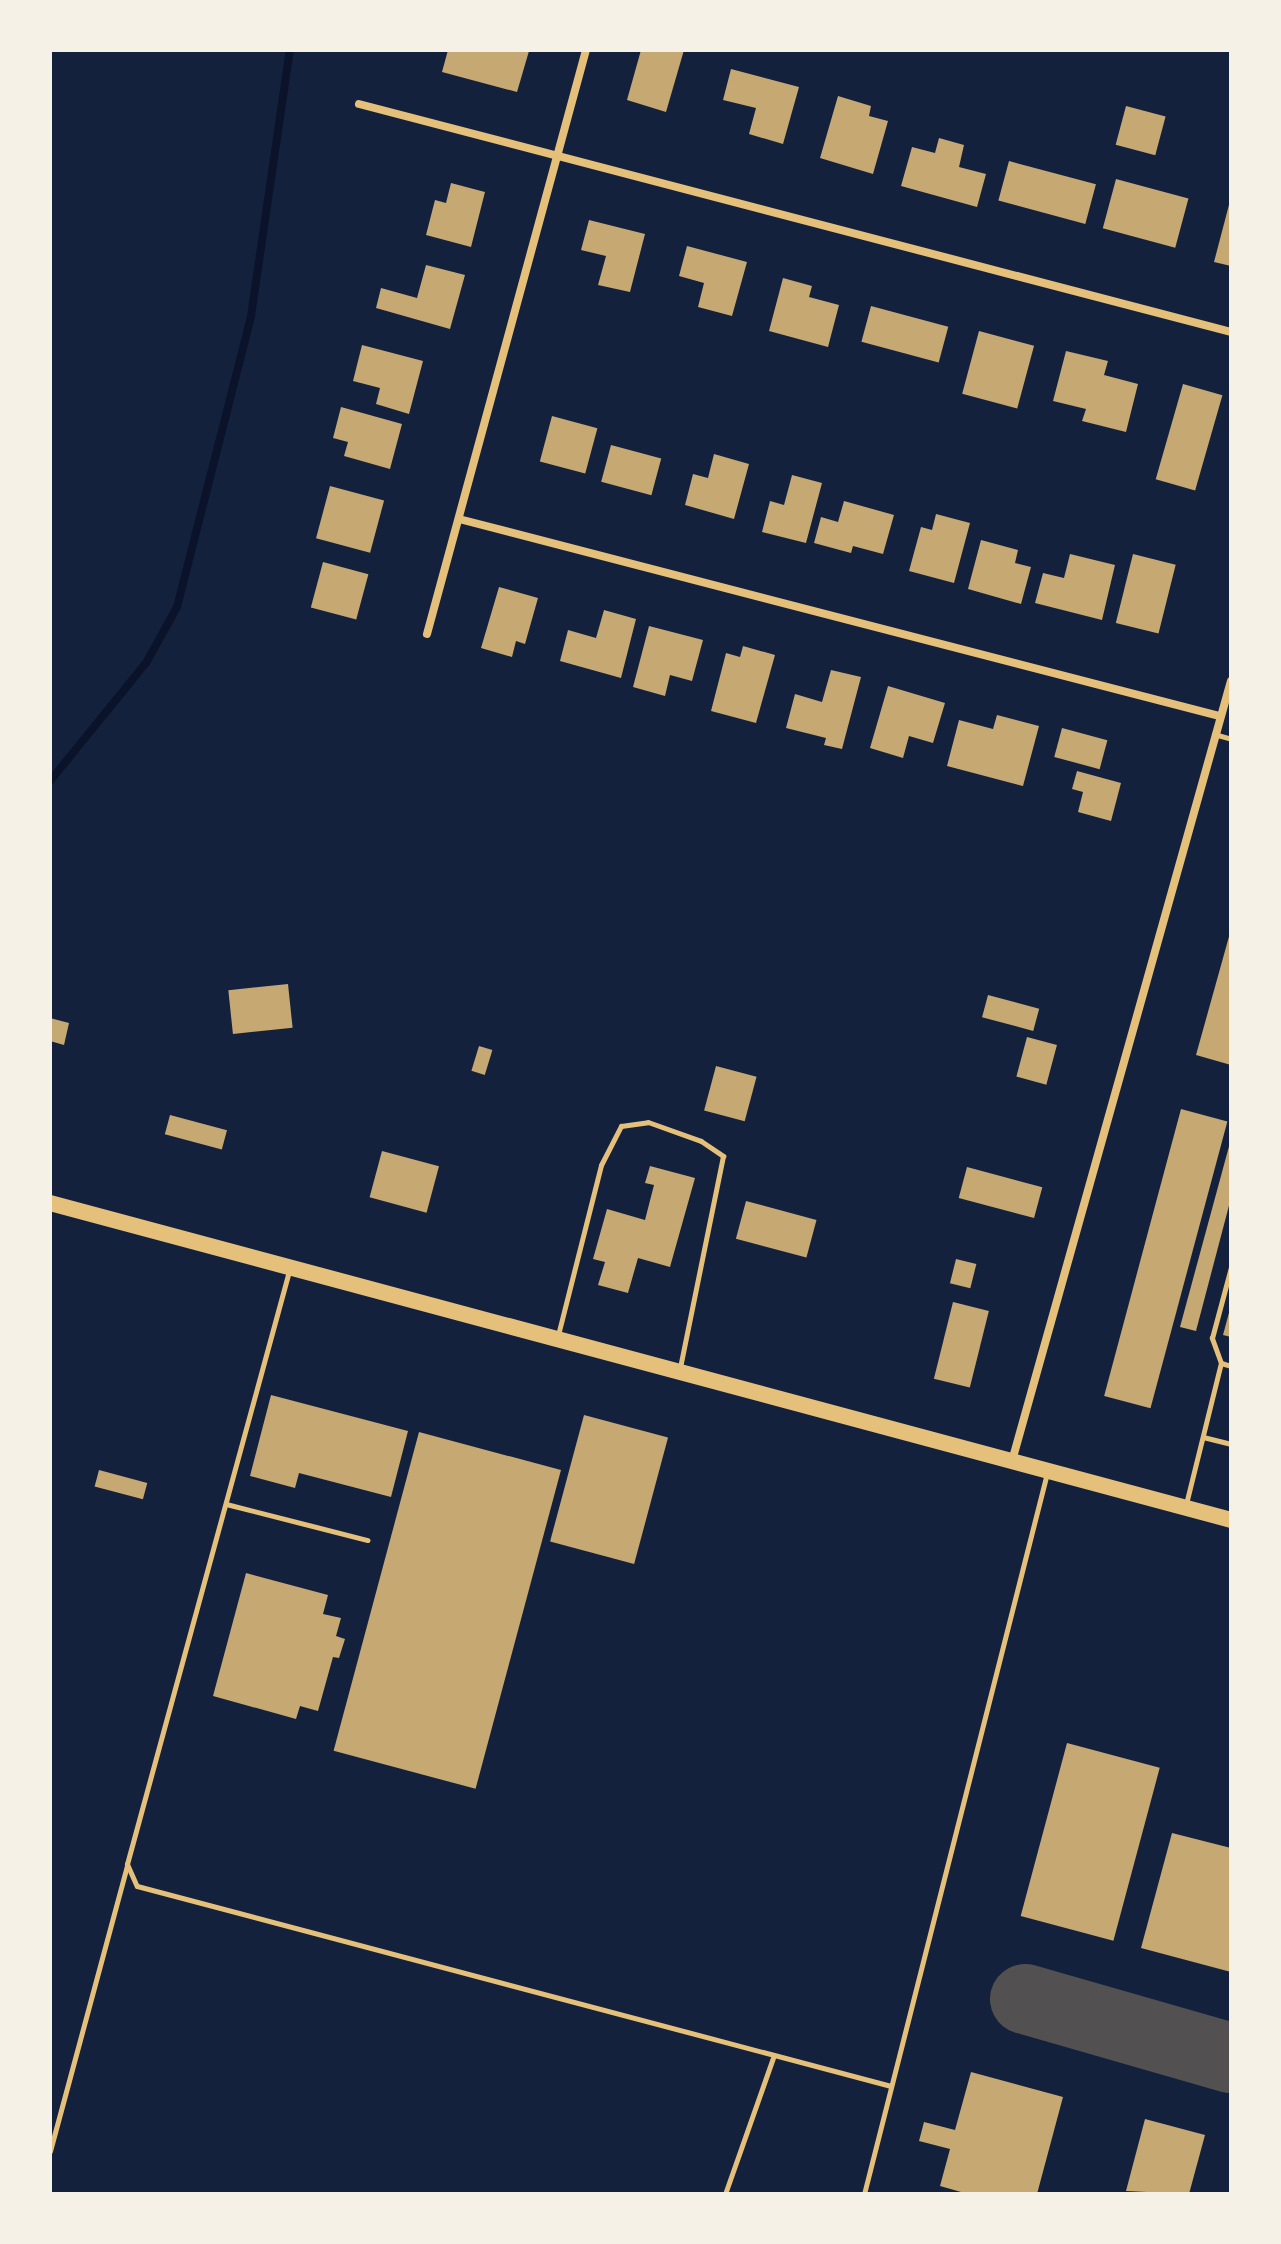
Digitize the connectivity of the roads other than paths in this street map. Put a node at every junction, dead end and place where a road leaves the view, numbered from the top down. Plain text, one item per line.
1 (586, 50) edge
2 (359, 104) dead end
3 (559, 156) junction
4 (1231, 332) edge
5 (459, 519) junction
6 (427, 634) dead end
7 (1231, 681) edge
8 (1219, 716) junction
9 (1213, 734) junction
10 (1231, 739) edge
11 (50, 1203) edge
12 (291, 1267) junction
13 (1231, 1267) edge
14 (555, 1336) junction
15 (1221, 1363) junction
16 (1231, 1366) edge
17 (677, 1372) junction
18 (1203, 1437) junction
19 (1231, 1444) edge
20 (1011, 1463) junction
21 (1047, 1472) junction
22 (226, 1504) junction
23 (1185, 1508) junction
24 (1231, 1520) edge
25 (367, 1540) dead end
26 (127, 1864) junction
27 (774, 2055) junction
28 (891, 2086) junction
29 (50, 2151) edge
30 (725, 2194) edge
31 (864, 2194) edge

1 - 3 street
2 - 3 street
3 - 4 street
3 - 5 street
5 - 6 street
5 - 8 street
7 - 8 street
8 - 9 street
9 - 10 lane
9 - 20 street
11 - 12 main road
12 - 14 main road
12 - 22 lane
13 - 15 lane
14 - 17 main road
14 - 17 lane
15 - 16 lane
15 - 18 lane
17 - 20 main road
18 - 19 lane
18 - 23 lane
20 - 21 main road
21 - 23 main road
21 - 28 lane
22 - 25 lane
22 - 26 lane
23 - 24 main road
26 - 27 lane
26 - 29 lane
27 - 28 lane
27 - 30 lane
28 - 31 lane

